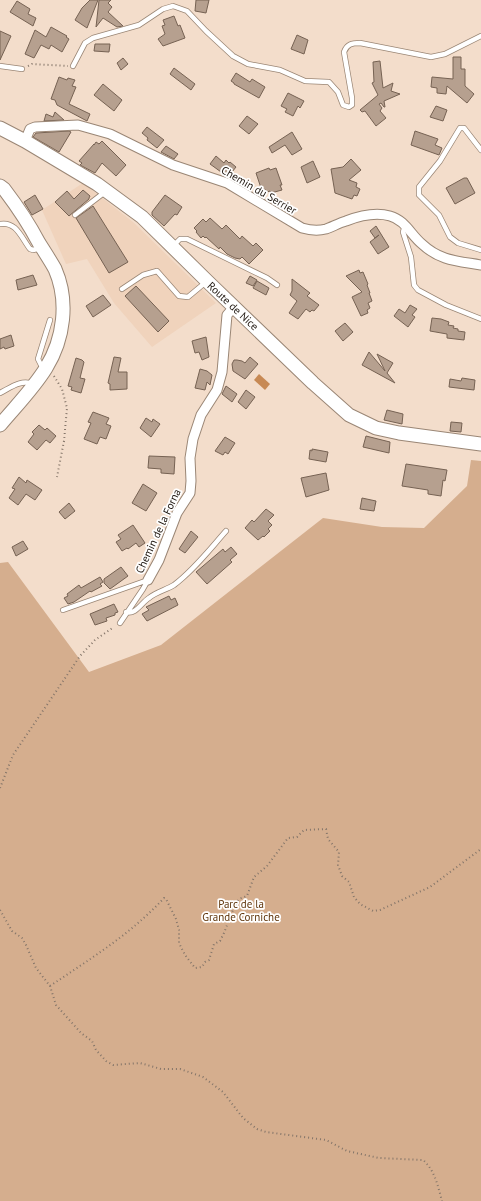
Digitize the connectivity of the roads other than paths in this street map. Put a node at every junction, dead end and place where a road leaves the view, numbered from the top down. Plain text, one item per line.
1 (481, 36) edge
2 (0, 66) edge
3 (73, 66) road end
4 (22, 69) road end
5 (0, 128) edge
6 (25, 141) junction
7 (481, 150) edge
8 (0, 186) edge
9 (106, 191) junction
10 (75, 215) dead end
11 (0, 224) edge
12 (405, 225) junction
13 (42, 247) junction
14 (172, 247) junction
15 (481, 250) edge
16 (481, 265) edge
17 (207, 281) junction
18 (277, 285) dead end
19 (122, 289) dead end
20 (234, 307) junction
21 (481, 319) edge
22 (50, 320) dead end
23 (46, 368) junction
24 (34, 384) junction
25 (0, 393) edge
26 (0, 425) edge
27 (481, 444) edge
28 (226, 531) dead end
29 (148, 580) junction
30 (63, 610) dead end
31 (126, 612) junction
32 (120, 623) road end

1 - 3 lane
2 - 4 lane
5 - 6 main road, Route de Nice
6 - 9 main road, Route de Nice
6 - 12 street, Chemin du Serrier
7 - 15 lane
8 - 13 main road
9 - 10 lane
9 - 14 main road, Route de Nice
11 - 13 lane
12 - 16 street, Chemin du Serrier
12 - 21 lane
13 - 23 main road
14 - 17 main road, Route de Nice
14 - 18 lane
17 - 19 lane
17 - 20 main road, Route de Nice
20 - 27 main road, Route de Nice
20 - 29 street, Chemin de la Forna
22 - 23 lane
23 - 24 main road
24 - 25 lane
24 - 26 main road
28 - 31 lane
29 - 30 lane
29 - 31 lane, Chemin de la Forna
31 - 32 lane, Chemin de la Forna

